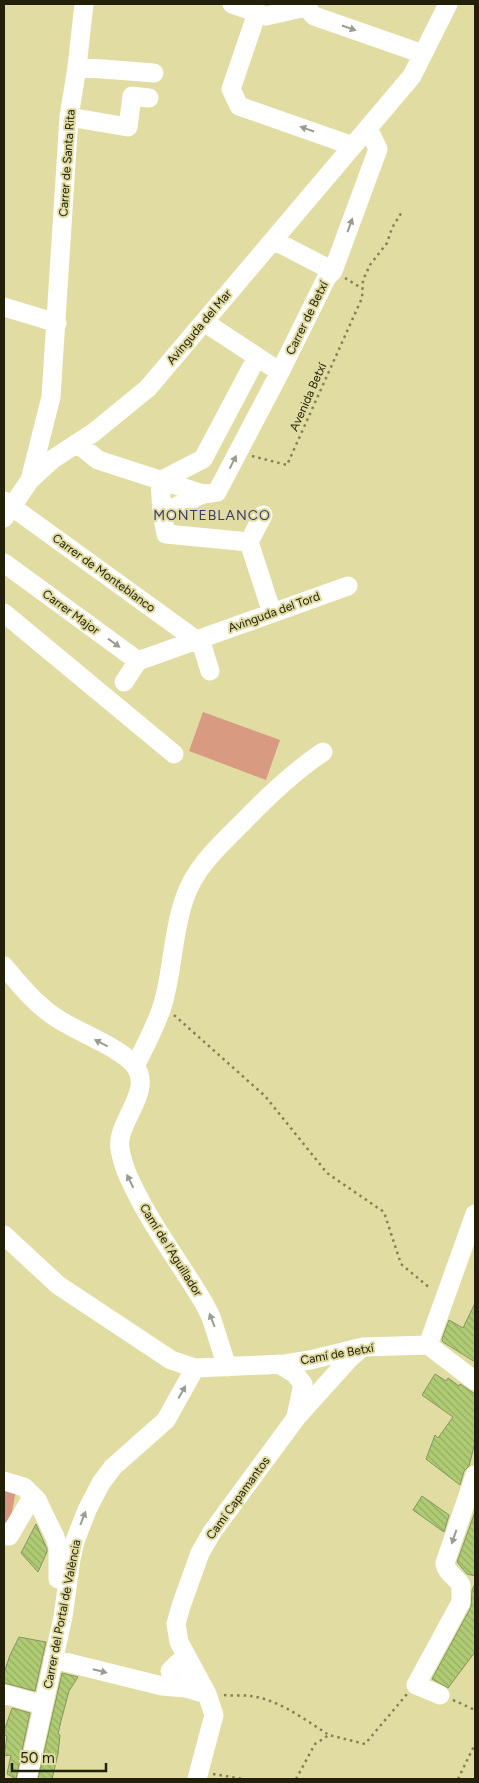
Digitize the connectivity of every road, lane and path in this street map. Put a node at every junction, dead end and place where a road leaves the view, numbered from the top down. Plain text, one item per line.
1 (84, 4) edge
2 (232, 4) edge
3 (448, 4) edge
4 (306, 6) edge
5 (257, 13) junction
6 (423, 54) junction
7 (78, 67) junction
8 (154, 73) dead end
9 (149, 98) dead end
10 (68, 117) junction
11 (368, 128) junction
12 (353, 146) junction
13 (403, 210) dead end
14 (273, 240) junction
15 (332, 271) junction
16 (363, 289) junction
17 (4, 307) edge
18 (57, 322) junction
19 (204, 322) junction
20 (257, 357) junction
21 (280, 372) junction
22 (256, 417) junction
23 (221, 425) junction
24 (77, 443) junction
25 (238, 452) junction
26 (30, 480) junction
27 (160, 481) junction
28 (203, 494) junction
29 (7, 508) edge
30 (162, 513) junction
31 (263, 515) dead end
32 (249, 542) junction
33 (4, 563) edge
34 (348, 586) dead end
35 (4, 613) edge
36 (272, 613) junction
37 (198, 639) junction
38 (138, 660) junction
39 (210, 671) dead end
40 (124, 682) dead end
41 (322, 752) dead end
42 (174, 754) dead end
43 (4, 966) edge
44 (162, 1006) junction
45 (135, 1066) junction
46 (475, 1214) edge
47 (4, 1235) edge
48 (444, 1300) junction
49 (428, 1345) junction
50 (363, 1347) junction
51 (310, 1360) junction
52 (279, 1364) junction
53 (227, 1366) junction
54 (195, 1368) junction
55 (474, 1377) edge
56 (303, 1384) junction
57 (317, 1396) junction
58 (296, 1418) junction
59 (475, 1475) edge
60 (4, 1481) edge
61 (33, 1496) junction
62 (468, 1509) edge
63 (9, 1536) dead end
64 (468, 1582) edge
65 (63, 1617) junction
66 (177, 1632) junction
67 (53, 1659) junction
68 (190, 1664) junction
69 (166, 1679) junction
70 (416, 1685) junction
71 (208, 1694) junction
72 (440, 1695) joint
73 (4, 1696) edge
74 (43, 1705) junction
75 (475, 1710) edge
76 (329, 1735) junction
77 (475, 1744) edge
78 (198, 1775) edge
79 (28, 1779) edge
80 (243, 1779) edge
81 (296, 1779) edge
82 (458, 1779) edge

1 - 7 street, Carrer de Santa Rita
2 - 5 street
3 - 6 street, Avinguda del Mar
4 - 5 street
4 -> 6 street
12 -> 5 street
6 - 11 street, Avinguda del Mar
7 - 8 street
7 - 10 street, Carrer de Santa Rita
9 - 10 street
10 - 18 street, Carrer de Santa Rita
11 - 12 street, Avinguda del Mar
15 -> 11 street
12 - 14 street, Avinguda del Mar
13 - 16 path, Avenida Betxí
14 - 15 street, Carrer de Betxí
14 - 19 street, Avinguda del Mar
15 - 16 path
15 - 21 street, Carrer de Betxí
16 - 25 path, Avenida Betxí
17 - 18 street
18 - 26 street, Carrer de Santa Rita
19 - 20 street
19 - 24 street, Avinguda del Mar
20 - 21 street
20 - 23 street
21 - 22 street, Carrer de Betxí
22 - 23 street
22 - 25 street, Carrer de Betxí
23 - 27 street
24 - 26 street, Avinguda del Mar
24 - 27 street
28 -> 25 street, Carrer de Betxí
26 - 29 street, Avinguda del Mar
27 - 28 street
27 - 30 street
28 - 30 street, Carrer de Betxí
29 - 37 street, Carrer de Monteblanco
30 - 32 street
31 - 32 street
32 - 36 street
33 -> 38 street, Carrer Major
34 - 36 street, Avinguda del Tord
35 - 42 street
36 - 37 street, Avinguda del Tord
37 - 38 street
37 - 39 street
38 - 40 street
41 - 44 street
45 -> 43 street
44 - 45 street
44 - 48 path
53 -> 45 street, Camí de l'Aguillador
46 - 48 street
47 - 54 street
48 - 49 street
49 - 50 street, Camí de Betxí
49 - 55 street
50 - 51 street, Camí de Betxí
50 - 57 street, Camí Capamantos
51 - 52 street, Camí de Betxí
51 - 56 street, Camí Capamantos
51 - 57 street
52 - 53 street, Camí de Betxí
52 - 56 street
53 - 54 street, Camí de Betxí
65 -> 54 street, Carrer del Portal de València
56 - 58 street, Camí Capamantos
57 - 58 street, Camí Capamantos
58 - 66 street, Camí Capamantos
59 - 62 street
60 - 61 street
61 - 63 street
61 - 65 street
62 -> 64 street
64 - 70 street
65 - 67 street, Carrer del Portal de València
66 - 68 street, Camí Capamantos
66 - 69 street
67 -> 69 street
67 - 74 street, Carrer del Portal de València
68 - 69 street
68 - 71 street, Camí Capamantos
69 - 71 street
70 - 72 street
70 - 76 path
71 - 76 path
71 - 78 street, Camí Capamantos
72 - 75 path
73 - 74 street
74 - 79 street, Carrer del Portal de València
76 - 81 path
77 - 82 path
78 - 80 path

